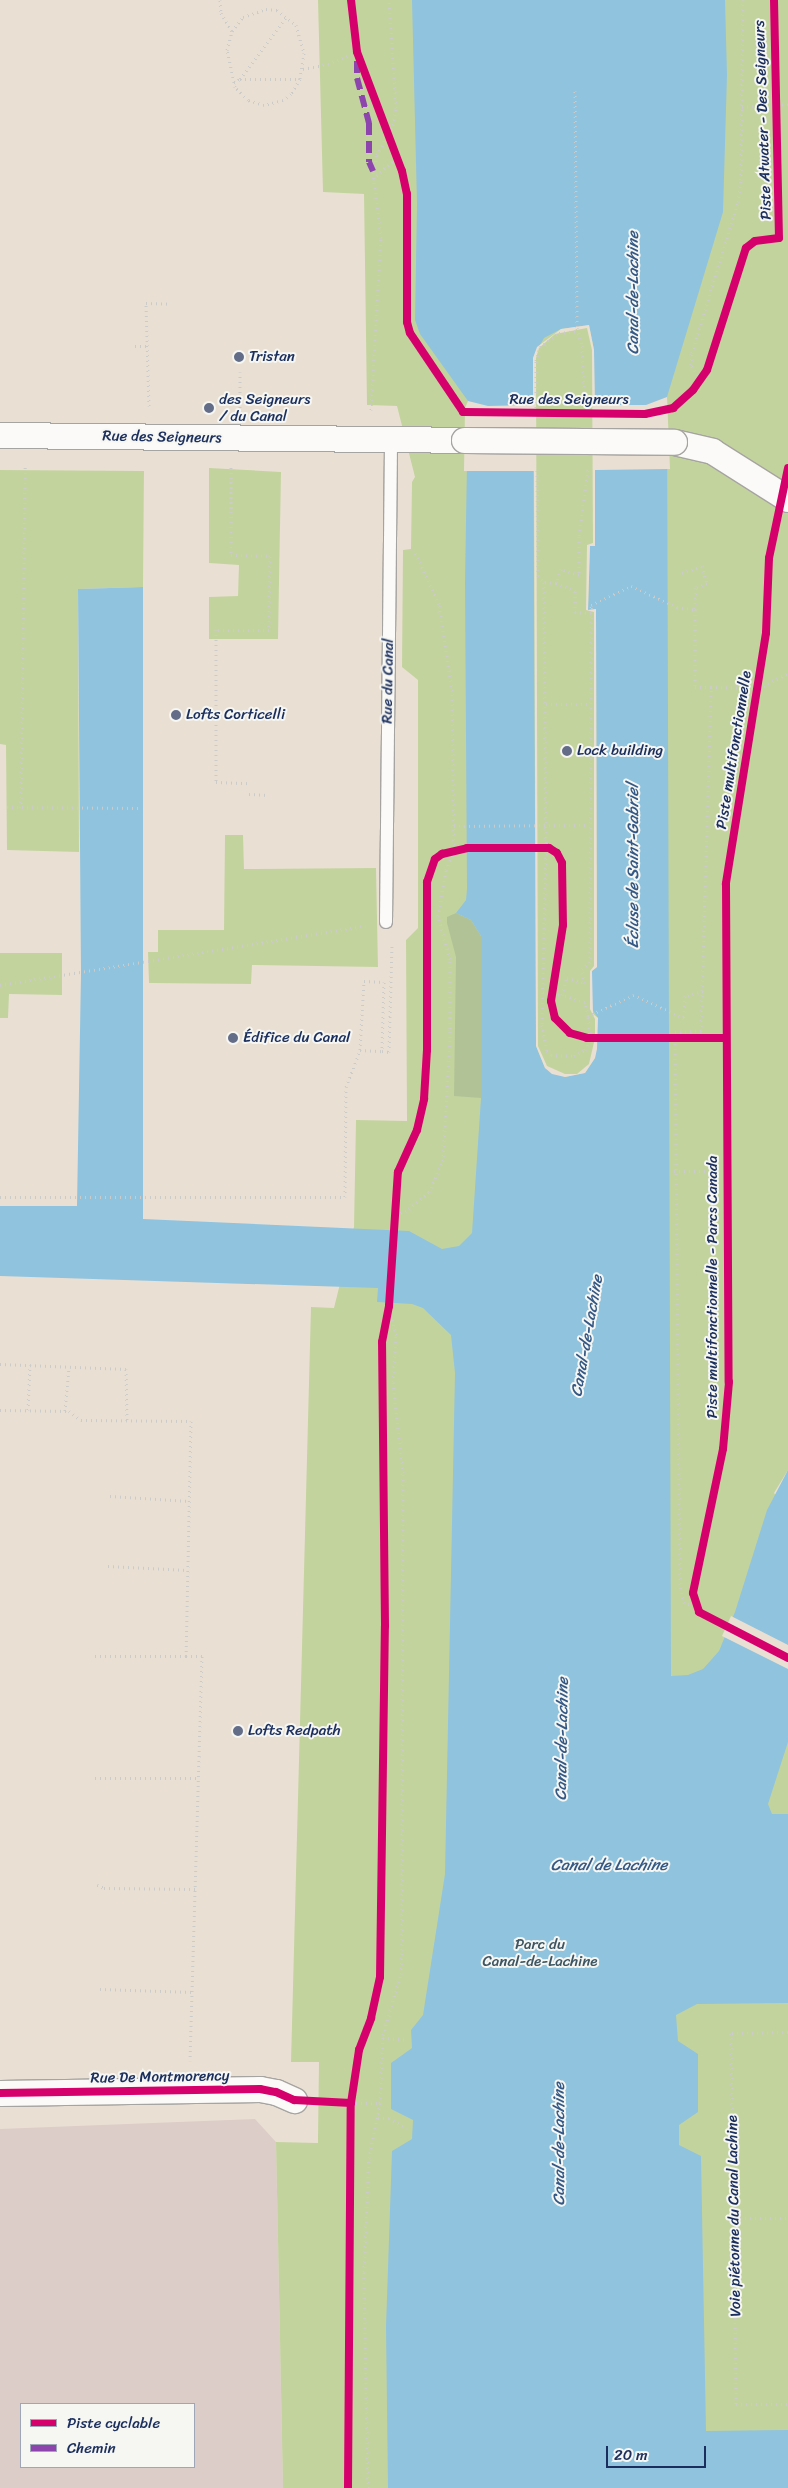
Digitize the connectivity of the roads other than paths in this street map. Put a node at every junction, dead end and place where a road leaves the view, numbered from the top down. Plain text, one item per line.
1 (0, 435) edge
2 (391, 440) junction
3 (788, 499) edge
4 (386, 922) road end
5 (0, 2093) edge
6 (294, 2100) dead end

1 - 2 street, Rue des Seigneurs
2 - 3 street, Rue des Seigneurs, bridge
2 - 4 lane, Rue du Canal
5 - 6 street, Rue De Montmorency

